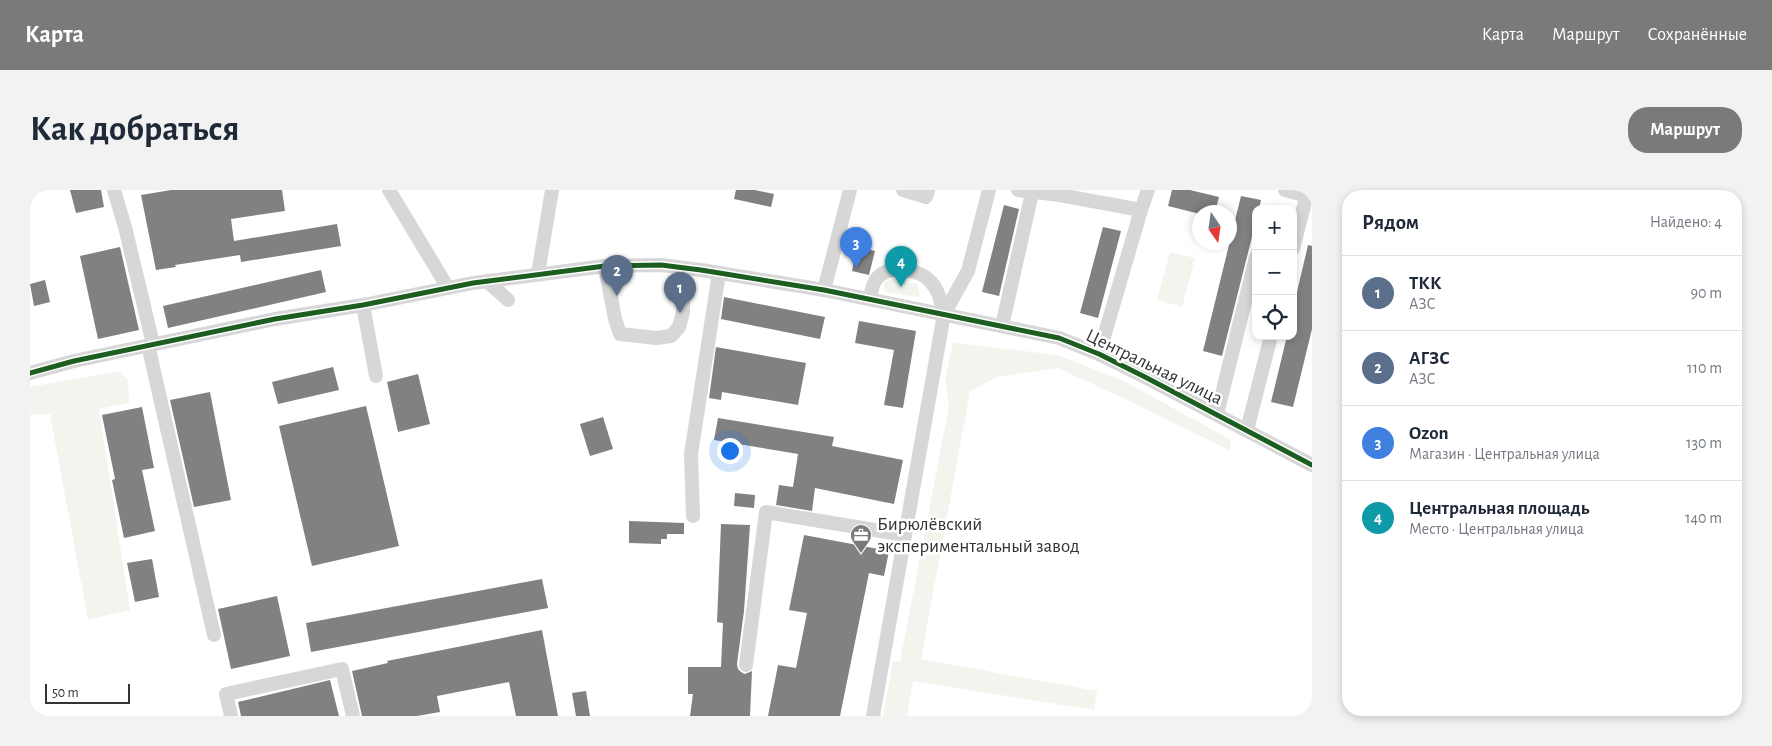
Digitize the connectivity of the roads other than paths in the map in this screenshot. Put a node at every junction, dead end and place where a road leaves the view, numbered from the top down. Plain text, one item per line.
1 (114, 190) edge
2 (389, 190) edge
3 (552, 190) edge
4 (850, 190) edge
5 (903, 190) edge
6 (928, 190) edge
7 (988, 190) edge
8 (1018, 190) edge
9 (1148, 190) edge
10 (1285, 190) edge
11 (1032, 193) junction
12 (1308, 193) edge
13 (1141, 210) junction
14 (1297, 234) edge
15 (605, 266) junction
16 (683, 268) junction
17 (719, 273) junction
18 (1252, 273) edge
19 (538, 274) junction
20 (487, 281) junction
21 (448, 288) junction
22 (824, 290) junction
23 (870, 299) junction
24 (508, 300) dead end
25 (363, 304) junction
26 (944, 314) junction
27 (1002, 326) junction
28 (1270, 340) edge
29 (150, 345) junction
30 (1100, 354) junction
31 (30, 373) edge
32 (376, 376) dead end
33 (1217, 414) junction
34 (1246, 430) junction
35 (1312, 465) edge
36 (693, 516) dead end
37 (905, 535) junction
38 (214, 635) dead end
39 (746, 665) dead end
40 (232, 716) edge
41 (353, 716) edge
42 (873, 716) edge

1 - 29 street
2 - 21 street
3 - 19 street
4 - 22 street
5 - 6 street
7 - 26 street
8 - 11 street
9 - 13 street
10 - 12 street
11 - 13 street
11 - 27 street
12 - 14 street
13 - 30 street
15 - 16 street, Центральная улица
15 - 16 street
15 - 19 street, Центральная улица
16 - 17 street, Центральная улица
17 - 22 street, Центральная улица
17 - 36 street
18 - 33 street
19 - 20 street, Центральная улица
20 - 21 street, Центральная улица
20 - 24 street
21 - 25 street, Центральная улица
22 - 23 street, Центральная улица
23 - 26 street, Центральная улица
23 - 26 street
25 - 29 street, Центральная улица
25 - 32 street
26 - 27 street, Центральная улица
26 - 37 street
27 - 30 street, Центральная улица
28 - 34 street
29 - 31 street, Центральная улица
29 - 38 street
30 - 33 street, Центральная улица
33 - 34 street, Центральная улица
34 - 35 street, Центральная улица
37 - 39 street
37 - 42 street
40 - 41 street

